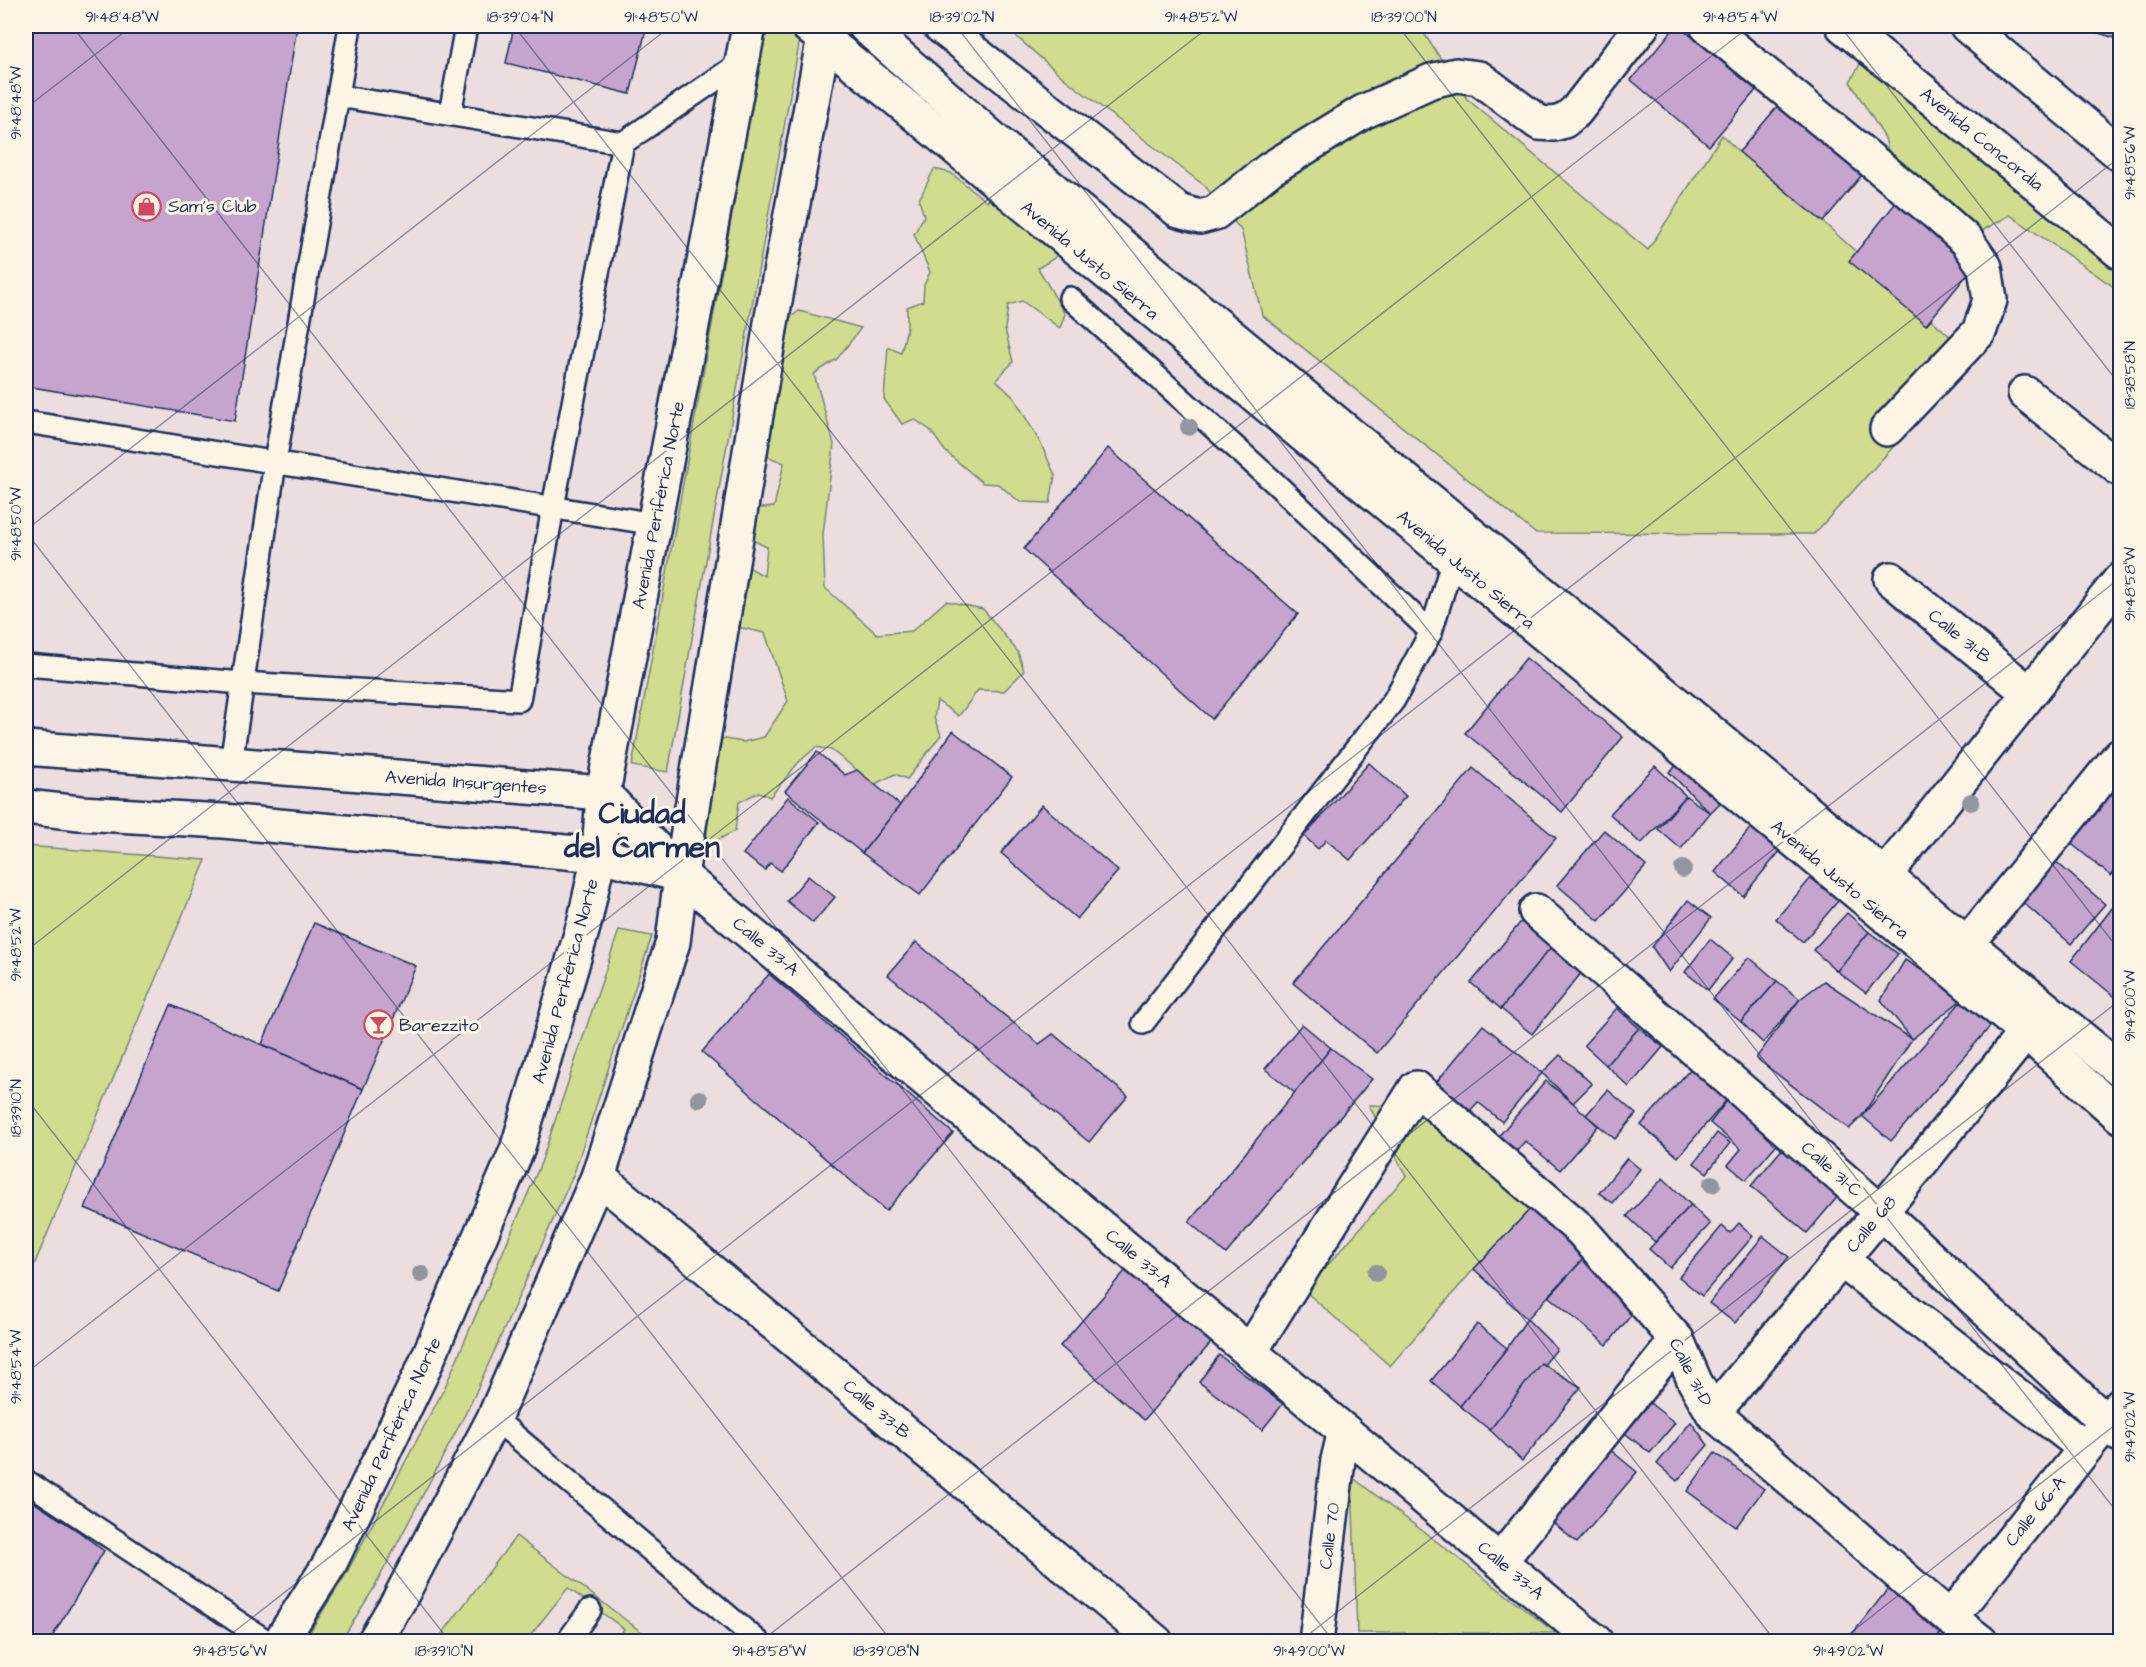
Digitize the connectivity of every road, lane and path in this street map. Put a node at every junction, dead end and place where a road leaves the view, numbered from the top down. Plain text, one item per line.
1 (350, 26) edge
2 (466, 26) edge
3 (749, 26) edge
4 (865, 26) edge
5 (940, 26) edge
6 (1642, 26) edge
7 (1707, 26) edge
8 (1843, 26) edge
9 (1967, 26) edge
10 (819, 30) edge
11 (742, 61) junction
12 (338, 96) junction
13 (450, 114) junction
14 (623, 143) junction
15 (2121, 154) edge
16 (2119, 247) edge
17 (1070, 298) dead end
18 (2025, 393) dead end
19 (26, 422) edge
20 (1887, 429) dead end
21 (275, 462) junction
22 (2121, 470) edge
23 (554, 507) junction
24 (655, 524) junction
25 (1453, 559) junction
26 (1891, 579) dead end
27 (2121, 580) edge
28 (1431, 632) junction
29 (26, 666) edge
30 (243, 683) junction
31 (2030, 693) junction
32 (26, 748) edge
33 (2118, 762) edge
34 (231, 764) junction
35 (603, 793) junction
36 (26, 807) edge
37 (598, 855) junction
38 (681, 874) junction
39 (1885, 875) junction
40 (1536, 911) dead end
41 (1968, 944) junction
42 (1143, 1023) dead end
43 (2026, 1032) junction
44 (2121, 1070) edge
45 (2121, 1116) edge
46 (598, 1177) junction
47 (1881, 1212) junction
48 (1841, 1260) junction
49 (1677, 1340) junction
50 (1250, 1352) junction
51 (1713, 1413) junction
52 (494, 1418) junction
53 (2116, 1421) edge
54 (1345, 1431) junction
55 (2085, 1448) junction
56 (26, 1481) edge
57 (1500, 1561) junction
58 (590, 1610) dead end
59 (1950, 1618) junction
60 (268, 1641) edge
61 (280, 1641) edge
62 (374, 1641) edge
63 (567, 1641) edge
64 (759, 1641) edge
65 (1156, 1641) edge
66 (1316, 1641) edge
67 (1595, 1641) edge
68 (1980, 1641) edge

1 - 12 lane
2 - 13 lane
3 - 11 street, Avenida Periférica Norte
4 - 39 street, Avenida Justo Sierra
5 - 6 street
7 - 20 street
8 - 16 street, Avenida Concordia
9 - 15 street
10 - 25 street, Avenida Justo Sierra
10 - 38 street
11 - 14 lane
11 - 24 street, Avenida Periférica Norte
12 - 13 lane
12 - 21 lane
13 - 14 lane
14 - 23 lane
17 - 28 lane
18 - 22 street
19 - 21 lane
21 - 23 lane
21 - 30 lane
23 - 24 lane
23 - 30 lane
24 - 35 street, Avenida Periférica Norte
25 - 28 lane
25 - 43 street, Avenida Justo Sierra
26 - 31 street, Calle 31-B
27 - 31 street
28 - 42 lane
29 - 30 lane
30 - 34 lane
31 - 39 street
32 - 34 street, Avenida Insurgentes
33 - 41 street
34 - 35 street, Avenida Insurgentes
35 - 37 street, Avenida Periférica Norte
35 - 38 street
36 - 37 street
37 - 38 street
37 - 61 street, Avenida Periférica Norte
38 - 46 street
38 - 50 street, Calle 33-A
39 - 41 street, Avenida Justo Sierra
40 - 47 street, Calle 31-C
41 - 44 street, Avenida Justo Sierra
43 - 45 street, Avenida Justo Sierra
43 - 47 street, Calle 68
46 - 52 street
46 - 65 street, Calle 33-B
47 - 48 street, Calle 68
47 - 53 street, Calle 31-C
48 - 51 street, Calle 68
48 - 55 street
49 - 50 street, Calle 31-D
49 - 51 street, Calle 31-D
49 - 57 street
50 - 54 street, Calle 33-A
51 - 59 street, Calle 31-D
52 - 62 street
52 - 64 lane
53 - 55 street, Calle 66-A
54 - 57 street, Calle 33-A
54 - 66 street, Calle 70
55 - 59 street, Calle 66-A
56 - 60 lane
57 - 67 street, Calle 33-A
58 - 63 lane
59 - 68 street, Calle 31-D

